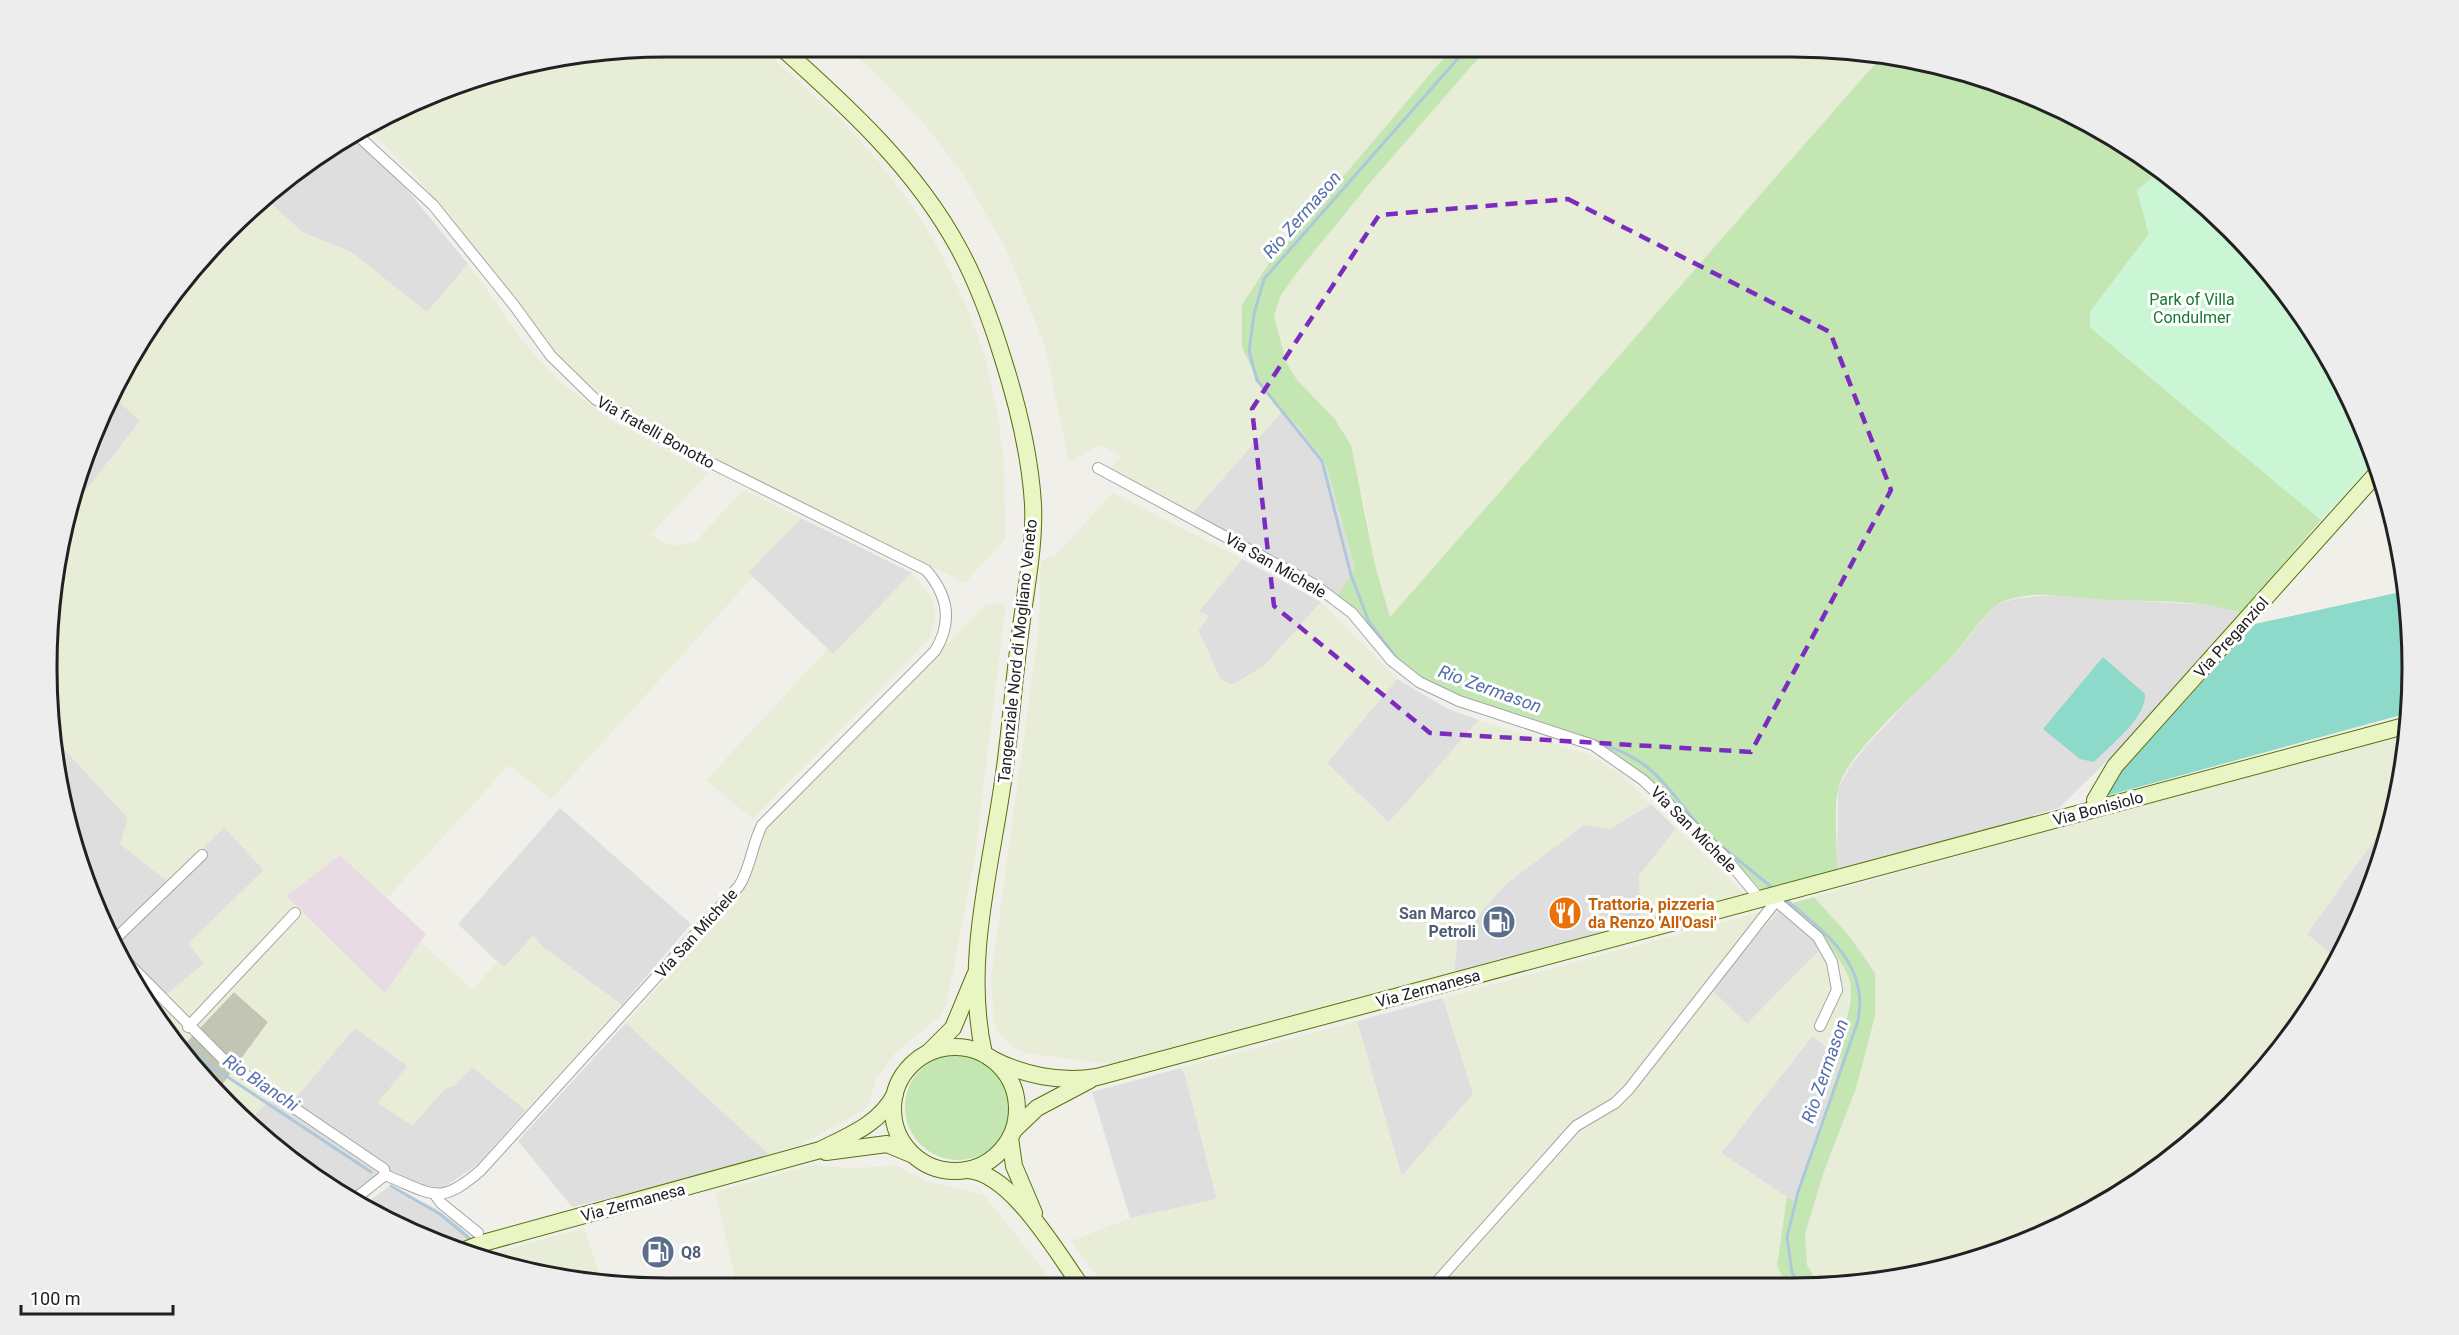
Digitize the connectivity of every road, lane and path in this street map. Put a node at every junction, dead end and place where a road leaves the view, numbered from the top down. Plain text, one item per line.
1 (792, 57) edge
2 (362, 139) edge
3 (1098, 468) dead end
4 (2372, 479) edge
5 (947, 619) joint
6 (2399, 727) edge
7 (2098, 808) junction
8 (202, 855) dead end
9 (1774, 896) junction
10 (295, 913) dead end
11 (119, 935) edge
12 (975, 975) junction
13 (142, 978) edge
14 (1820, 1026) dead end
15 (189, 1027) junction
16 (928, 1053) junction
17 (987, 1056) junction
18 (1097, 1077) junction
19 (895, 1094) junction
20 (1012, 1134) junction
21 (802, 1156) junction
22 (917, 1158) junction
23 (967, 1170) junction
24 (385, 1175) junction
25 (360, 1195) edge
26 (436, 1196) junction
27 (478, 1233) dead end
28 (1047, 1238) junction
29 (473, 1247) edge
30 (1075, 1278) edge
31 (1440, 1278) edge

1 - 12 main road, Tangenziale Nord di Mogliano Veneto
2 - 5 street, Via fratelli Bonotto
3 - 9 street, Via San Michele
4 - 7 main road, Via Preganziol
5 - 26 street, Via San Michele
6 - 7 main road, Via Bonisiolo
7 - 9 main road, Via Bonisiolo
8 - 11 street
9 - 14 street
9 - 18 main road, Via Zermanesa
9 - 31 street
10 - 15 street
12 - 16 main road, Tangenziale Nord di Mogliano Veneto
12 - 17 main road, Tangenziale Nord di Mogliano Veneto
13 - 15 street
15 - 24 street
16 - 17 main road, Via Zermanesa
16 - 19 main road, Via Zermanesa
17 - 18 main road, Via Zermanesa
17 - 20 main road
18 - 20 main road, Via Zermanesa
19 - 21 main road, Via Zermanesa
19 - 22 main road
20 - 23 main road, Via Zermanesa
20 - 28 main road
21 - 22 main road, Via Zermanesa
21 - 29 main road, Via Zermanesa
22 - 23 main road, Via Zermanesa
23 - 28 main road
24 - 25 street
24 - 26 street
26 - 27 street
28 - 30 main road

